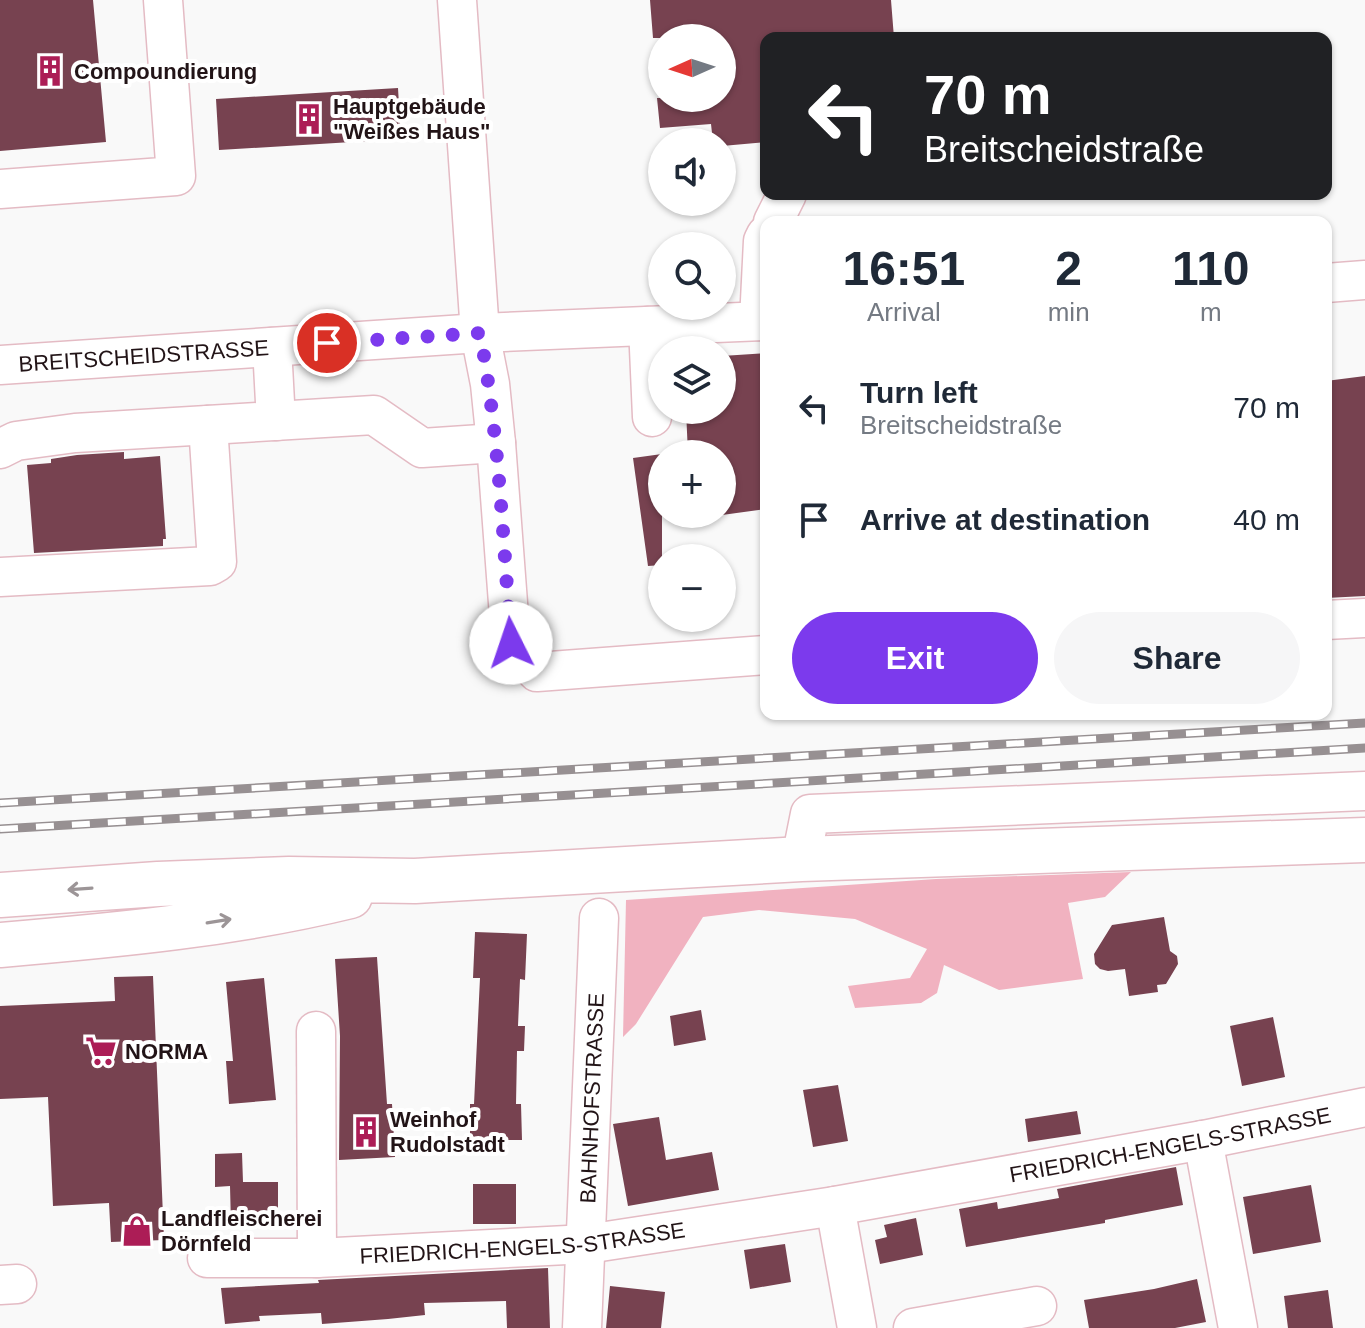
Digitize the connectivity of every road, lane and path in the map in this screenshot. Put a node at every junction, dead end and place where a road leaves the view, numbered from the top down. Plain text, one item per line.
1 (163, 0) edge
2 (457, 0) edge
3 (0, 189) edge
4 (1365, 280) edge
5 (1332, 283) edge
6 (760, 321) edge
7 (648, 326) junction
8 (480, 333) junction
9 (648, 336) edge
10 (272, 347) junction
11 (0, 365) edge
12 (276, 421) junction
13 (208, 425) junction
14 (496, 443) junction
15 (0, 449) edge
16 (0, 577) edge
17 (1365, 618) edge
18 (1332, 620) edge
19 (760, 655) edge
20 (1365, 791) edge
21 (1365, 840) edge
22 (801, 859) junction
23 (415, 881) junction
24 (0, 895) edge
25 (599, 918) dead end
26 (0, 945) edge
27 (316, 1031) dead end
28 (1365, 1107) edge
29 (1203, 1140) junction
30 (835, 1206) junction
31 (587, 1244) junction
32 (207, 1258) dead end
33 (317, 1258) junction
34 (1037, 1306) dead end
35 (582, 1328) edge
36 (857, 1328) edge
37 (913, 1328) edge
38 (1238, 1328) edge

1 - 3 street
2 - 8 street
4 - 5 street
6 - 7 street, BREITSCHEIDSTRASSE
7 - 8 street, BREITSCHEIDSTRASSE
7 - 9 street
8 - 10 street, BREITSCHEIDSTRASSE
8 - 14 street
10 - 11 street, BREITSCHEIDSTRASSE
10 - 12 street
12 - 13 street
12 - 14 street
13 - 15 street
13 - 16 street
14 - 19 street
17 - 18 street
20 - 22 street
21 - 22 main road
22 - 23 main road
23 -> 24 main road
26 -> 23 main road
25 - 31 street, BAHNHOFSTRASSE
27 - 33 street
28 - 29 street, FRIEDRICH-ENGELS-STRASSE
29 - 30 street, FRIEDRICH-ENGELS-STRASSE
29 - 38 street
30 - 31 street, FRIEDRICH-ENGELS-STRASSE
30 - 36 street
31 - 33 street, FRIEDRICH-ENGELS-STRASSE
31 - 35 street, BAHNHOFSTRASSE
32 - 33 street, FRIEDRICH-ENGELS-STRASSE
34 - 37 street

